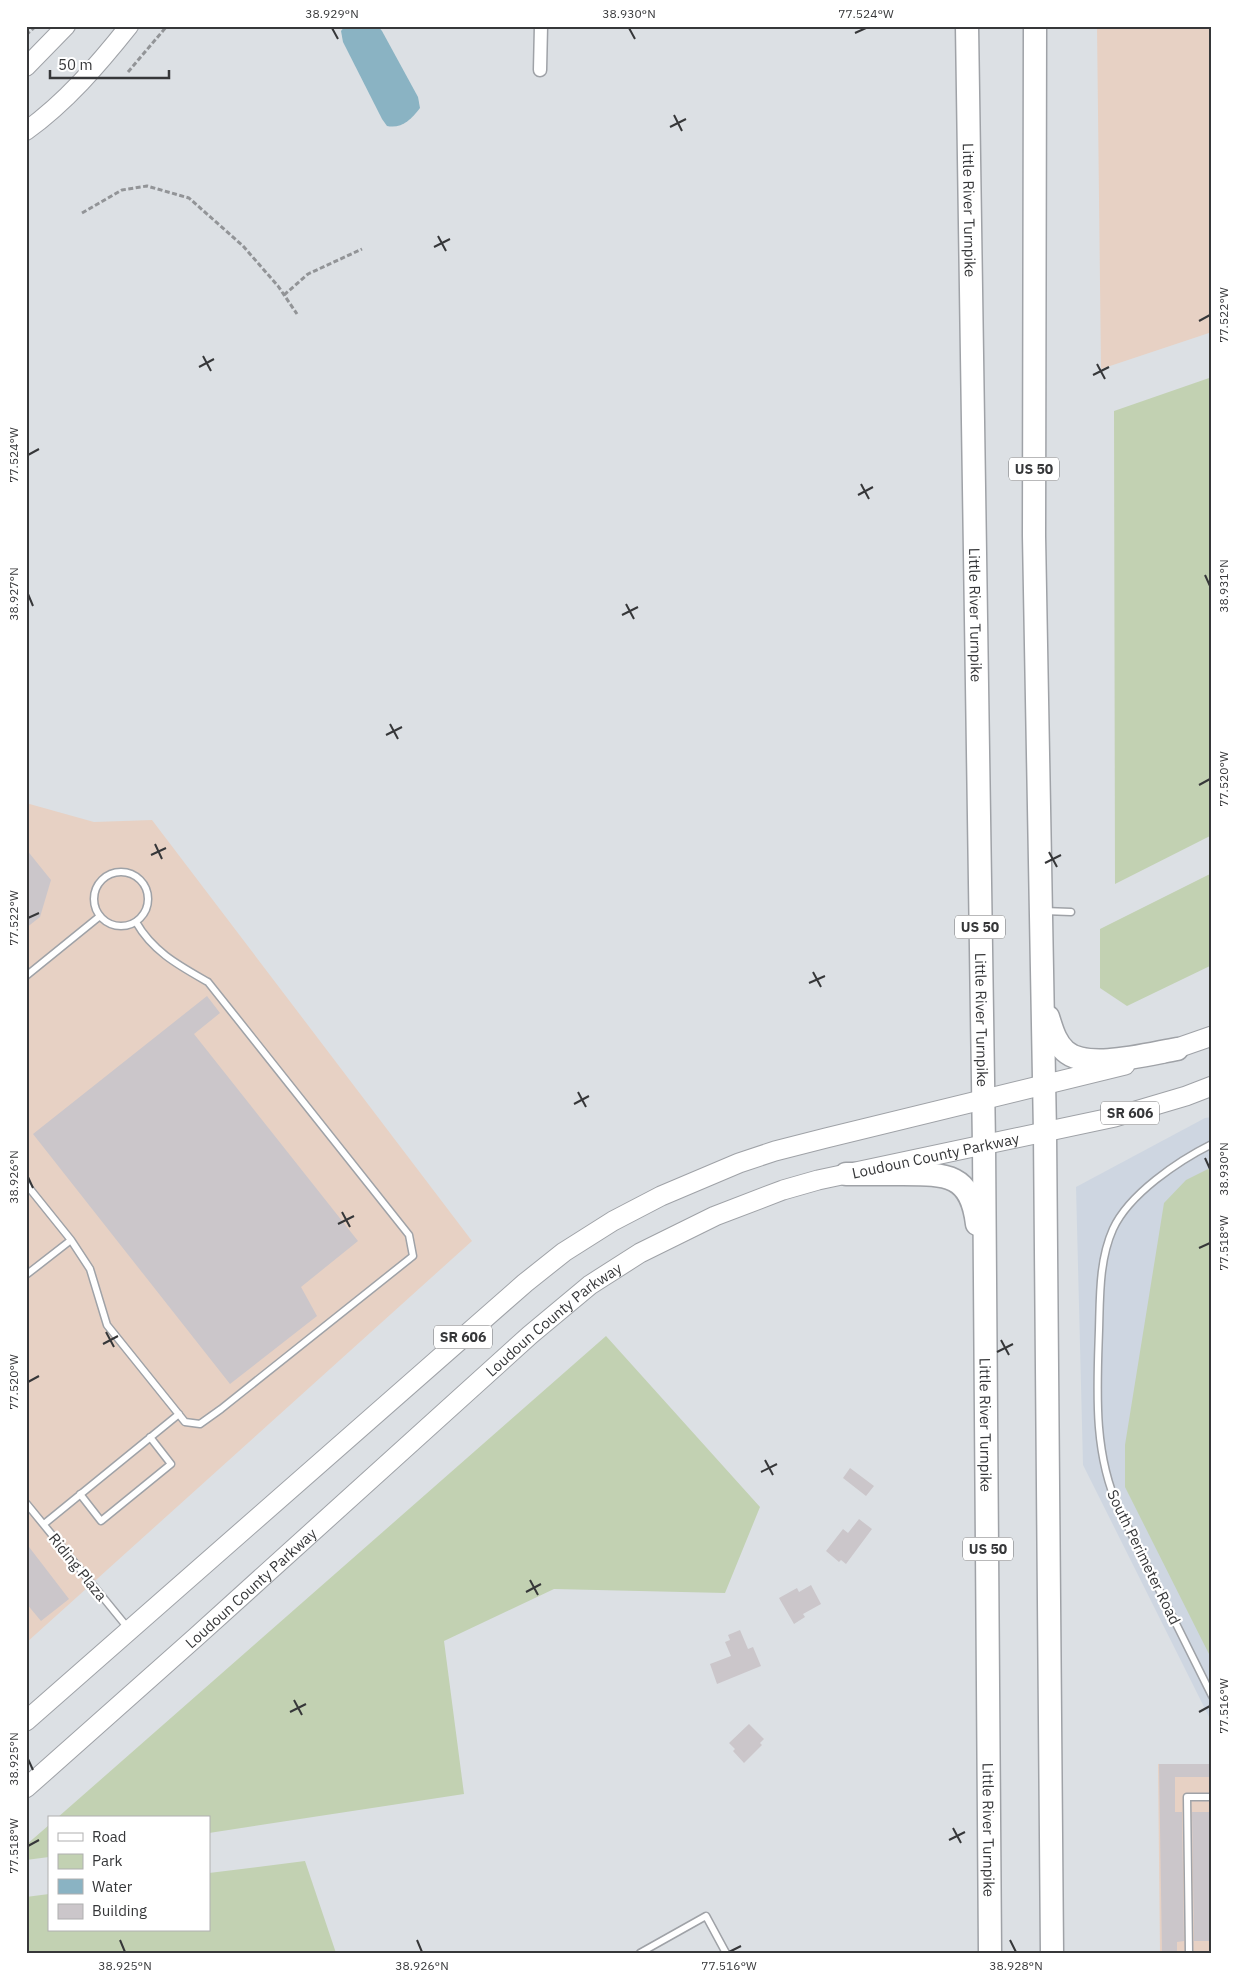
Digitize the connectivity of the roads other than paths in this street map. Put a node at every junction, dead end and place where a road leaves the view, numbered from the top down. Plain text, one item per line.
1 (66, 26) edge
2 (129, 26) edge
3 (541, 26) edge
4 (967, 26) edge
5 (1035, 26) edge
6 (26, 67) edge
7 (540, 70) dead end
8 (26, 131) edge
9 (1040, 911) junction
10 (1071, 912) dead end
11 (100, 916) junction
12 (136, 922) junction
13 (26, 976) edge
14 (1042, 977) junction
15 (1212, 1036) edge
16 (1177, 1049) junction
17 (1044, 1085) junction
18 (1212, 1086) edge
19 (982, 1101) junction
20 (1045, 1133) junction
21 (1212, 1144) edge
22 (984, 1146) junction
23 (846, 1174) junction
24 (26, 1184) edge
25 (71, 1240) junction
26 (26, 1275) edge
27 (985, 1280) junction
28 (179, 1414) junction
29 (150, 1437) junction
30 (80, 1494) junction
31 (26, 1503) edge
32 (44, 1524) junction
33 (130, 1630) junction
34 (1212, 1696) edge
35 (26, 1721) edge
36 (26, 1788) edge
37 (1212, 1797) edge
38 (640, 1953) edge
39 (726, 1953) edge
40 (990, 1953) edge
41 (1052, 1953) edge
42 (1189, 1953) edge

1 - 6 main road
2 - 8 main road
3 - 7 street
4 - 19 highway, Little River Turnpike / US 50
5 - 9 highway, US 50
9 - 10 lane
9 - 14 highway, US 50
11 - 12 lane
11 - 12 lane
11 - 13 lane
12 - 28 lane
14 - 16 highway
14 - 17 highway, US 50
15 - 16 main road, SR 606
16 - 17 main road, SR 606
17 - 19 main road, SR 606
17 - 20 highway, US 50
18 - 20 main road, Loudoun County Parkway / SR 606
19 - 22 highway, Little River Turnpike / US 50
19 - 33 main road, SR 606
20 - 22 main road, Loudoun County Parkway / SR 606
20 - 41 highway, US 50
21 - 34 lane, South Perimeter Road
22 - 23 main road, Loudoun County Parkway / SR 606
22 - 27 highway, Little River Turnpike / US 50
23 - 27 highway
23 - 36 main road, Loudoun County Parkway / SR 606
24 - 25 lane
25 - 26 lane
25 - 28 lane
27 - 40 highway, Little River Turnpike / US 50
28 - 29 lane
29 - 30 lane
29 - 30 lane
30 - 32 lane
31 - 32 lane, Riding Plaza
32 - 33 lane, Riding Plaza
33 - 35 main road, SR 606
37 - 42 lane
38 - 39 lane

